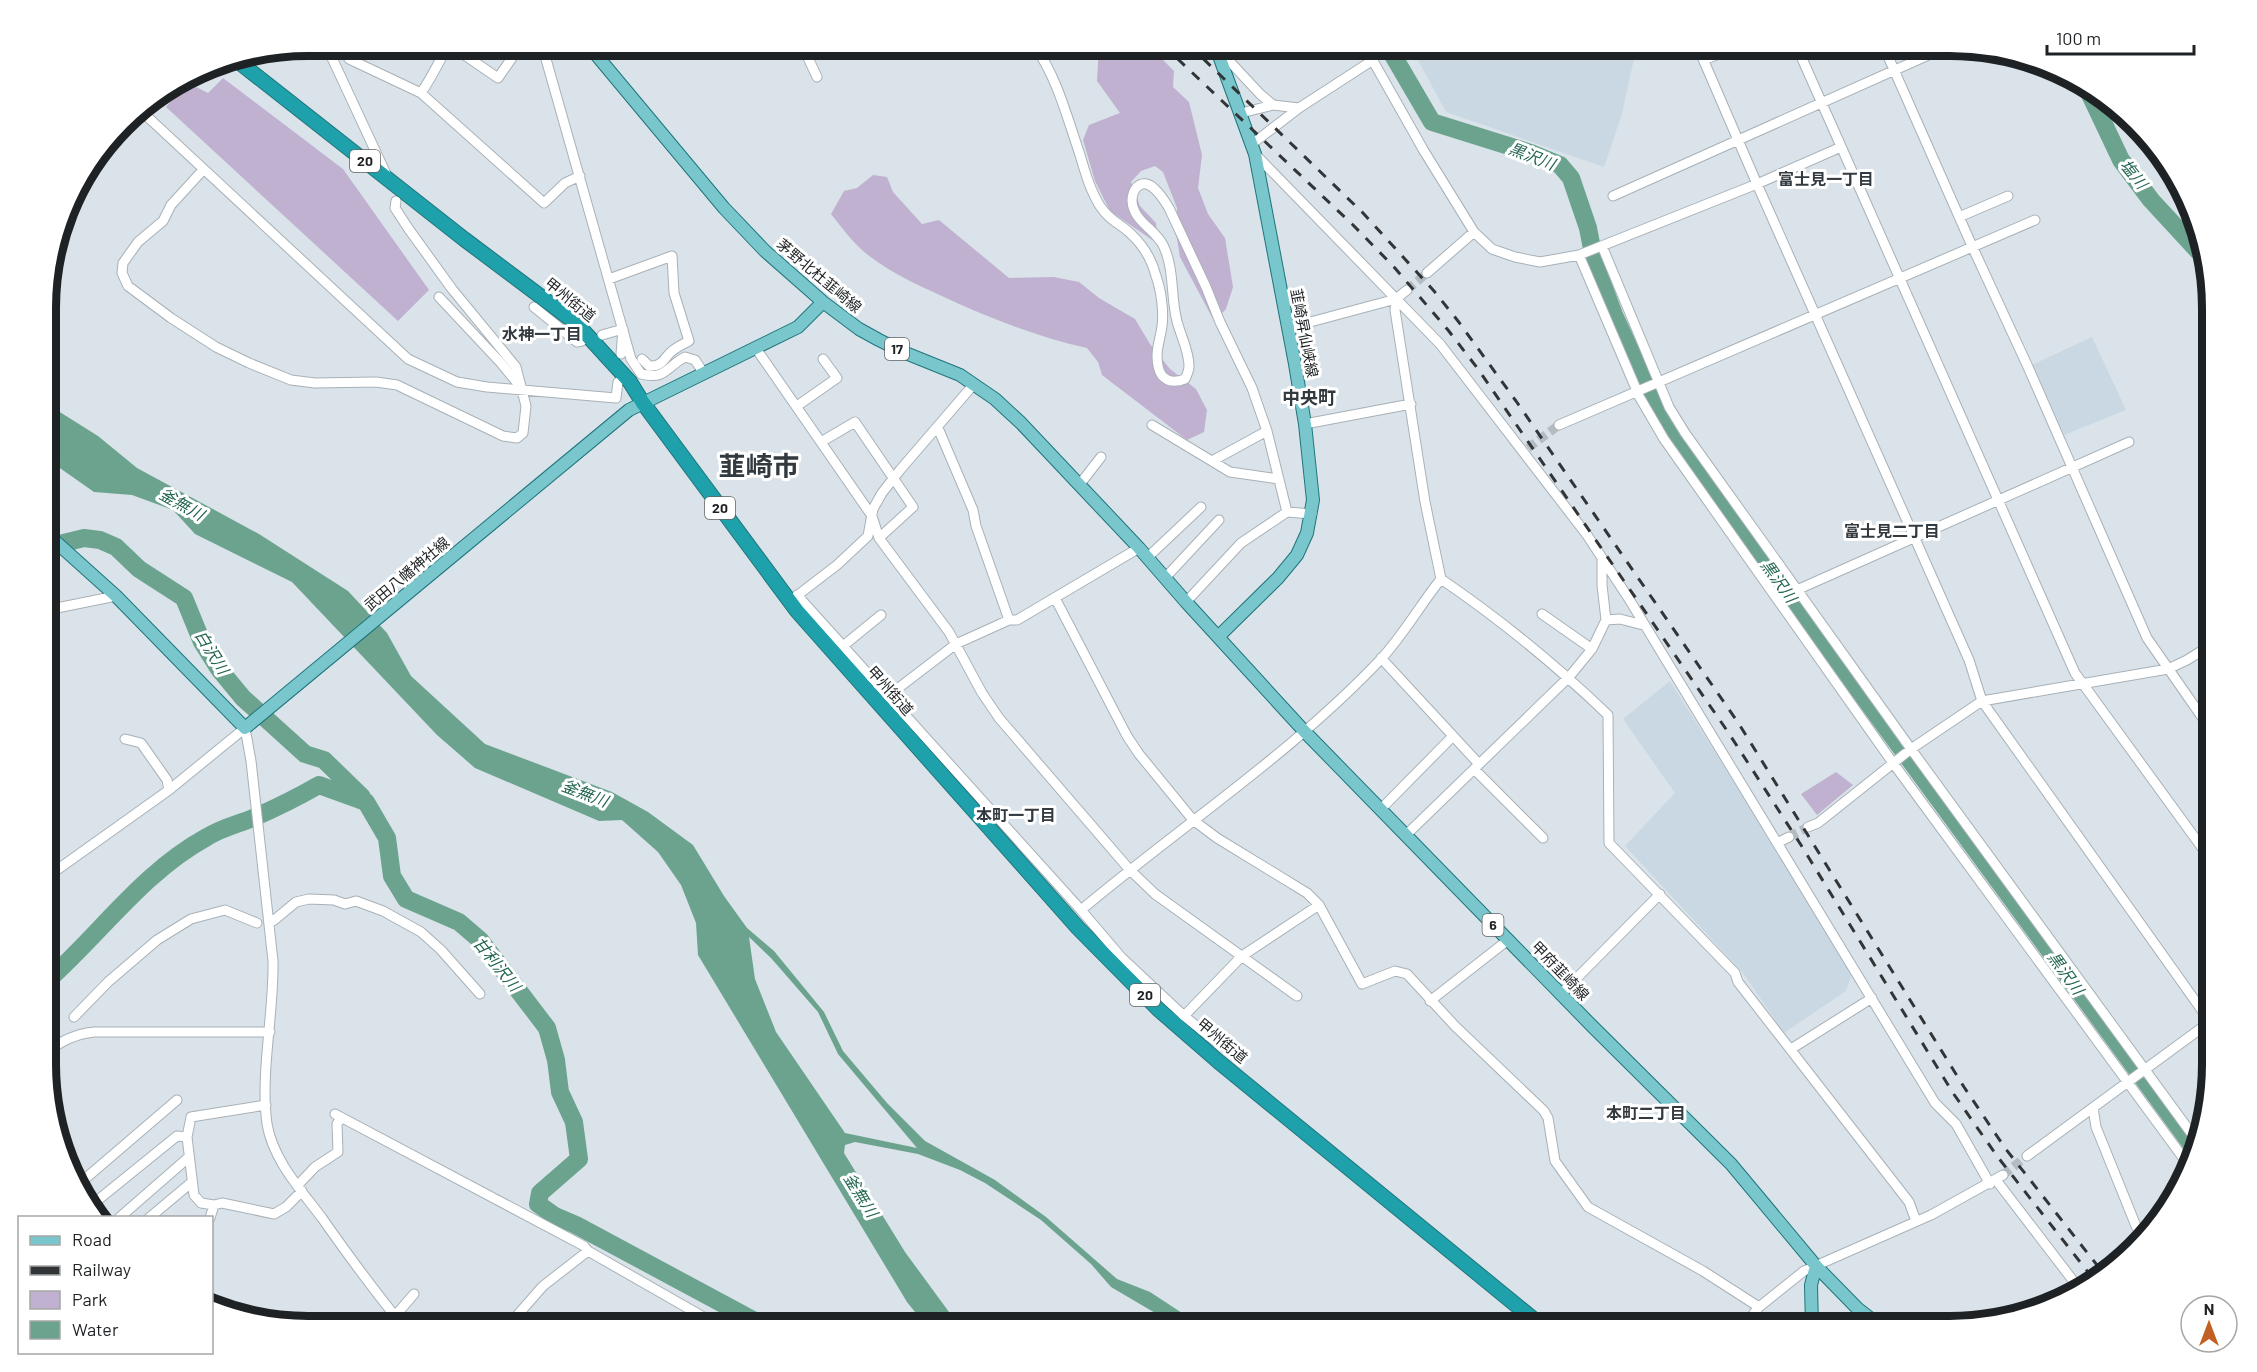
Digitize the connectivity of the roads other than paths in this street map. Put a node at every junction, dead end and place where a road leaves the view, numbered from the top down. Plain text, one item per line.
1 (331, 56) edge
2 (347, 56) edge
3 (442, 56) edge
4 (465, 56) edge
5 (513, 56) edge
6 (546, 56) edge
7 (597, 56) edge
8 (807, 56) edge
9 (1041, 56) edge
10 (1220, 56) edge
11 (1225, 56) edge
12 (1371, 56) edge
13 (1702, 56) edge
14 (1714, 56) edge
15 (1800, 56) edge
16 (1888, 56) edge
17 (1927, 56) edge
18 (1373, 60) junction
19 (1704, 60) junction
20 (241, 64) edge
21 (1894, 71) junction
22 (817, 77) dead end
23 (421, 93) junction
24 (1821, 104) junction
25 (1273, 105) junction
26 (1299, 108) junction
27 (1241, 113) junction
28 (145, 115) edge
29 (1739, 140) junction
30 (1841, 147) junction
31 (1253, 149) junction
32 (203, 170) junction
33 (580, 176) junction
34 (388, 179) junction
35 (1757, 184) junction
36 (1613, 196) dead end
37 (2008, 196) dead end
38 (396, 201) dead end
39 (1959, 217) junction
40 (2035, 220) dead end
41 (1473, 232) junction
42 (1602, 246) junction
43 (1972, 246) junction
44 (1579, 255) junction
45 (1427, 273) tunnel mouth
46 (1900, 277) junction
47 (609, 279) junction
48 (1407, 290) tunnel mouth
49 (439, 297) dead end
50 (1396, 299) junction
51 (822, 302) junction
52 (534, 307) dead end
53 (1816, 314) junction
54 (1288, 328) junction
55 (623, 329) junction
56 (602, 335) dead end
57 (582, 341) dead end
58 (755, 347) junction
59 (621, 354) dead end
60 (642, 359) dead end
61 (823, 359) dead end
62 (667, 365) junction
63 (703, 372) junction
64 (1659, 381) junction
65 (618, 382) dead end
66 (974, 384) junction
67 (522, 389) junction
68 (1637, 391) junction
69 (643, 403) junction
70 (1411, 404) junction
71 (797, 406) junction
72 (1305, 424) junction
73 (1152, 425) dead end
74 (1559, 425) tunnel mouth
75 (938, 428) junction
76 (1267, 431) junction
77 (821, 442) junction
78 (2129, 442) dead end
79 (1101, 457) dead end
80 (1212, 461) junction
81 (2073, 467) junction
82 (892, 478) junction
83 (1279, 478) junction
84 (1080, 484) junction
85 (1998, 500) junction
86 (1201, 507) dead end
87 (1287, 512) junction
88 (1311, 514) junction
89 (872, 516) junction
90 (1219, 520) dead end
91 (1915, 537) junction
92 (879, 538) junction
93 (56, 543) edge
94 (1143, 553) junction
95 (1602, 558) junction
96 (1165, 578) junction
97 (1441, 579) junction
98 (1799, 589) junction
99 (116, 596) junction
100 (793, 598) junction
101 (1055, 598) junction
102 (1186, 602) junction
103 (56, 608) edge
104 (1542, 614) dead end
105 (881, 615) dead end
106 (1009, 620) junction
107 (1606, 620) junction
108 (1643, 625) junction
109 (1218, 637) junction
110 (956, 644) junction
111 (843, 646) junction
112 (1592, 649) junction
113 (2202, 651) edge
114 (1382, 658) junction
115 (2168, 669) junction
116 (1569, 677) junction
117 (2082, 682) junction
118 (888, 696) junction
119 (1982, 701) junction
120 (2202, 717) edge
121 (249, 724) junction
122 (1305, 732) junction
123 (1453, 736) junction
124 (125, 740) dead end
125 (1911, 749) junction
126 (1893, 763) junction
127 (1477, 767) junction
128 (169, 790) junction
129 (1381, 809) junction
130 (1194, 820) junction
131 (1808, 827) tunnel mouth
132 (1406, 835) junction
133 (1789, 837) tunnel mouth
134 (1543, 838) dead end
135 (1777, 843) junction
136 (2202, 848) edge
137 (1129, 869) junction
138 (56, 871) edge
139 (1660, 894) junction
140 (1319, 905) junction
141 (1081, 910) junction
142 (273, 921) dead end
143 (257, 923) dead end
144 (1508, 940) junction
145 (1242, 956) junction
146 (480, 994) dead end
147 (1561, 994) junction
148 (1297, 996) dead end
149 (1872, 998) junction
150 (1430, 1001) junction
151 (2202, 1009) edge
152 (1184, 1016) junction
153 (74, 1017) dead end
154 (2202, 1029) edge
155 (270, 1032) junction
156 (1215, 1041) dead end
157 (56, 1047) edge
158 (1791, 1049) junction
159 (2145, 1070) junction
160 (2128, 1082) junction
161 (177, 1100) dead end
162 (266, 1105) junction
163 (2093, 1108) junction
164 (2192, 1134) edge
165 (187, 1137) junction
166 (189, 1156) junction
167 (2027, 1156) tunnel mouth
168 (2183, 1158) edge
169 (1996, 1179) junction
170 (84, 1180) edge
171 (192, 1182) junction
172 (300, 1188) junction
173 (96, 1201) edge
174 (214, 1205) junction
175 (123, 1216) edge
176 (151, 1216) edge
177 (211, 1216) edge
178 (1916, 1221) junction
179 (2139, 1231) edge
180 (588, 1251) junction
181 (1816, 1266) junction
182 (2074, 1283) edge
183 (414, 1294) dead end
184 (1759, 1307) junction
185 (395, 1316) joint
186 (517, 1316) edge
187 (703, 1316) edge
188 (1531, 1316) edge
189 (1752, 1316) edge
190 (1812, 1316) edge
191 (1867, 1316) edge

1 - 34 street
2 - 23 street
3 - 23 street
4 - 5 street
6 - 33 street
7 - 51 main road, 茅野北杜韮崎線 / 17
8 - 22 street
9 - 76 street
10 - 27 main road, 韮崎昇仙峡線
11 - 25 street
12 - 18 street
13 - 19 street
14 - 19 street
15 - 24 street
16 - 21 street
17 - 21 street
18 - 26 street
18 - 41 street
19 - 29 street
20 - 34 highway, 甲州街道 / 20
21 - 24 street
21 - 39 street
23 - 33 street
24 - 29 street
24 - 30 street
25 - 26 street
25 - 27 street
26 - 31 street
27 - 31 main road, 韮崎昇仙峡線
28 - 32 street
29 - 35 street
29 - 36 street
30 - 35 street
30 - 46 street
31 - 50 street
31 - 54 main road, 韮崎昇仙峡線
32 - 67 street
32 - 67 street
33 - 47 street
34 - 69 highway, 甲州街道 / 20
35 - 42 street
35 - 53 street
37 - 39 street
38 - 67 street
39 - 43 street
40 - 43 street
41 - 44 street
41 - 45 street
42 - 44 street
42 - 64 street
43 - 46 street
43 - 81 street
44 - 68 street
46 - 53 street
46 - 85 street
47 - 55 street
47 - 62 street
48 - 50 street
49 - 67 street
50 - 54 street
50 - 70 street
50 - 95 street
51 - 58 main road, 武田八幡神社線
51 - 66 main road, 茅野北杜韮崎線 / 17
52 - 57 street
53 - 64 street
53 - 91 street
54 - 72 main road, 韮崎昇仙峡線
55 - 56 street
55 - 59 street
55 - 62 street
58 - 63 main road, 武田八幡神社線
58 - 71 street
60 - 62 street
61 - 71 street
62 - 63 street
63 - 69 main road, 武田八幡神社線
64 - 68 street
64 - 98 street
65 - 67 street
66 - 75 street
66 - 84 main road, 茅野北杜韮崎線 / 17
68 - 74 street
68 - 126 street
69 - 100 highway, 甲州街道 / 20
69 - 121 main road, 武田八幡神社線
70 - 72 street
70 - 97 street
71 - 77 street
72 - 88 main road, 韮崎昇仙峡線
73 - 80 street
75 - 82 street
75 - 106 street
76 - 80 street
76 - 83 street
77 - 82 street
77 - 89 street
78 - 81 street
79 - 84 street
80 - 83 street
81 - 85 street
81 - 115 street
82 - 89 street
82 - 92 street
83 - 87 street
84 - 94 main road, 茅野北杜韮崎線 / 17
85 - 91 street
85 - 117 street
86 - 94 street
87 - 88 street
87 - 102 street
88 - 109 main road, 韮崎昇仙峡線
89 - 92 street
89 - 100 street
90 - 96 street
91 - 98 street
91 - 119 street
92 - 110 street
93 - 99 main road
94 - 96 main road, 茅野北杜韮崎線 / 17
94 - 101 street
95 - 107 street
95 - 108 street
96 - 102 main road, 茅野北杜韮崎線 / 17
97 - 114 street
97 - 116 street
98 - 125 street
99 - 103 street
99 - 121 main road
100 - 111 street
100 - 188 highway, 甲州街道 / 20
101 - 106 street
101 - 130 street
102 - 109 main road, 茅野北杜韮崎線 / 17
104 - 112 street
105 - 111 street
106 - 110 street
107 - 108 street
107 - 112 street
108 - 135 street
109 - 122 main road, 甲府韮崎線 / 6
110 - 118 street
110 - 137 street
111 - 118 street
112 - 116 street
113 - 115 street
114 - 122 street
114 - 123 street
115 - 117 street
115 - 120 street
116 - 127 street
116 - 139 street
117 - 119 street
117 - 136 street
118 - 141 street
119 - 125 street
119 - 151 street
121 - 128 street
121 - 155 street
122 - 129 main road, 甲府韮崎線 / 6
122 - 130 street
123 - 127 street
123 - 129 street
124 - 128 street
125 - 126 street
125 - 159 street
126 - 131 street
126 - 160 street
127 - 132 street
127 - 134 street
128 - 138 street
129 - 132 main road, 甲府韮崎線 / 6
130 - 137 street
130 - 140 street
132 - 144 main road, 甲府韮崎線 / 6
133 - 135 street
135 - 149 street
137 - 141 street
137 - 145 street
139 - 147 street
139 - 158 street
140 - 145 street
140 - 150 street
141 - 152 street
142 - 146 street
143 - 153 street
144 - 147 main road, 甲府韮崎線 / 6
144 - 150 street
145 - 148 street
145 - 152 street
147 - 181 main road, 甲府韮崎線 / 6
149 - 158 street
149 - 169 street
150 - 184 street
152 - 156 street
154 - 159 street
155 - 157 street
155 - 162 street
158 - 178 street
159 - 160 street
159 - 164 street
160 - 163 street
160 - 168 street
161 - 170 street
162 - 165 street
162 - 172 street
163 - 167 street
163 - 179 street
165 - 166 street
165 - 173 street
166 - 171 street
166 - 175 street
169 - 178 street
169 - 182 street
171 - 174 street
171 - 176 street
172 - 174 street
172 - 180 street
172 - 185 street
174 - 177 street
178 - 181 street
180 - 186 street
180 - 187 street
181 - 184 street
181 - 190 main road
181 - 191 main road, 甲府韮崎線 / 6
183 - 185 street
184 - 189 street

